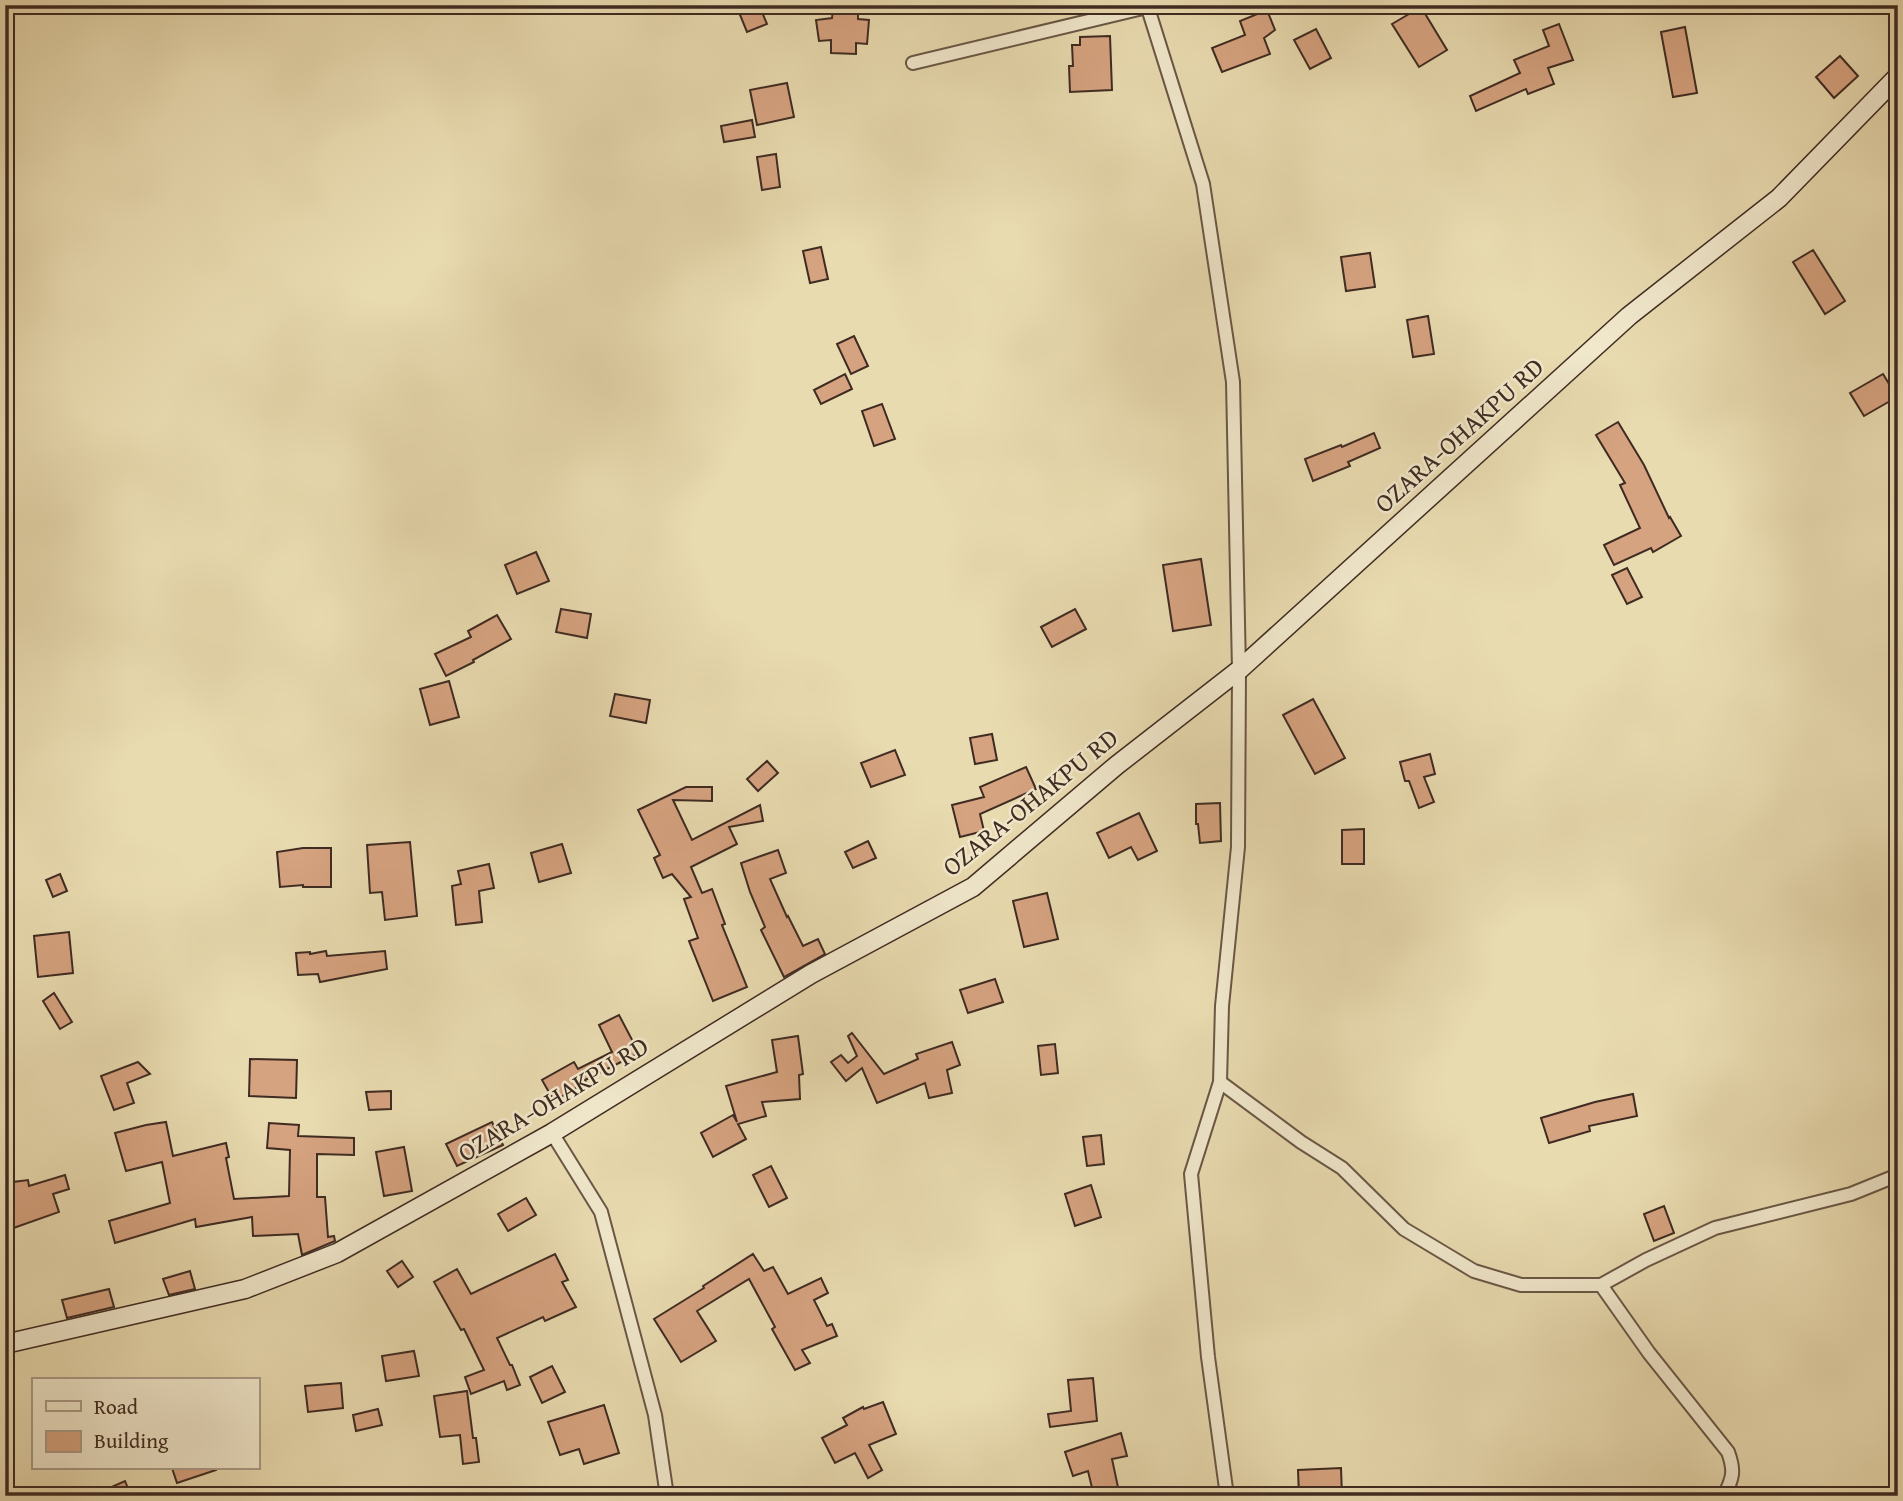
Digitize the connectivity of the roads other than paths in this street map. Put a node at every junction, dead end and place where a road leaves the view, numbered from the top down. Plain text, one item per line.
1 (1147, 6) edge
2 (913, 63) dead end
3 (1898, 76) edge
4 (1239, 670) junction
5 (1220, 1082) junction
6 (552, 1133) junction
7 (1898, 1175) edge
8 (1601, 1285) junction
9 (5, 1343) edge
10 (667, 1496) edge
11 (1227, 1496) edge
12 (1724, 1496) edge

1 - 2 street
1 - 4 street
3 - 4 main road, OZARA-OHAKPU RD
4 - 5 street
4 - 6 main road, OZARA-OHAKPU RD
5 - 8 street
5 - 11 street
6 - 9 main road, OZARA-OHAKPU RD
6 - 10 street
7 - 8 street
8 - 12 street

